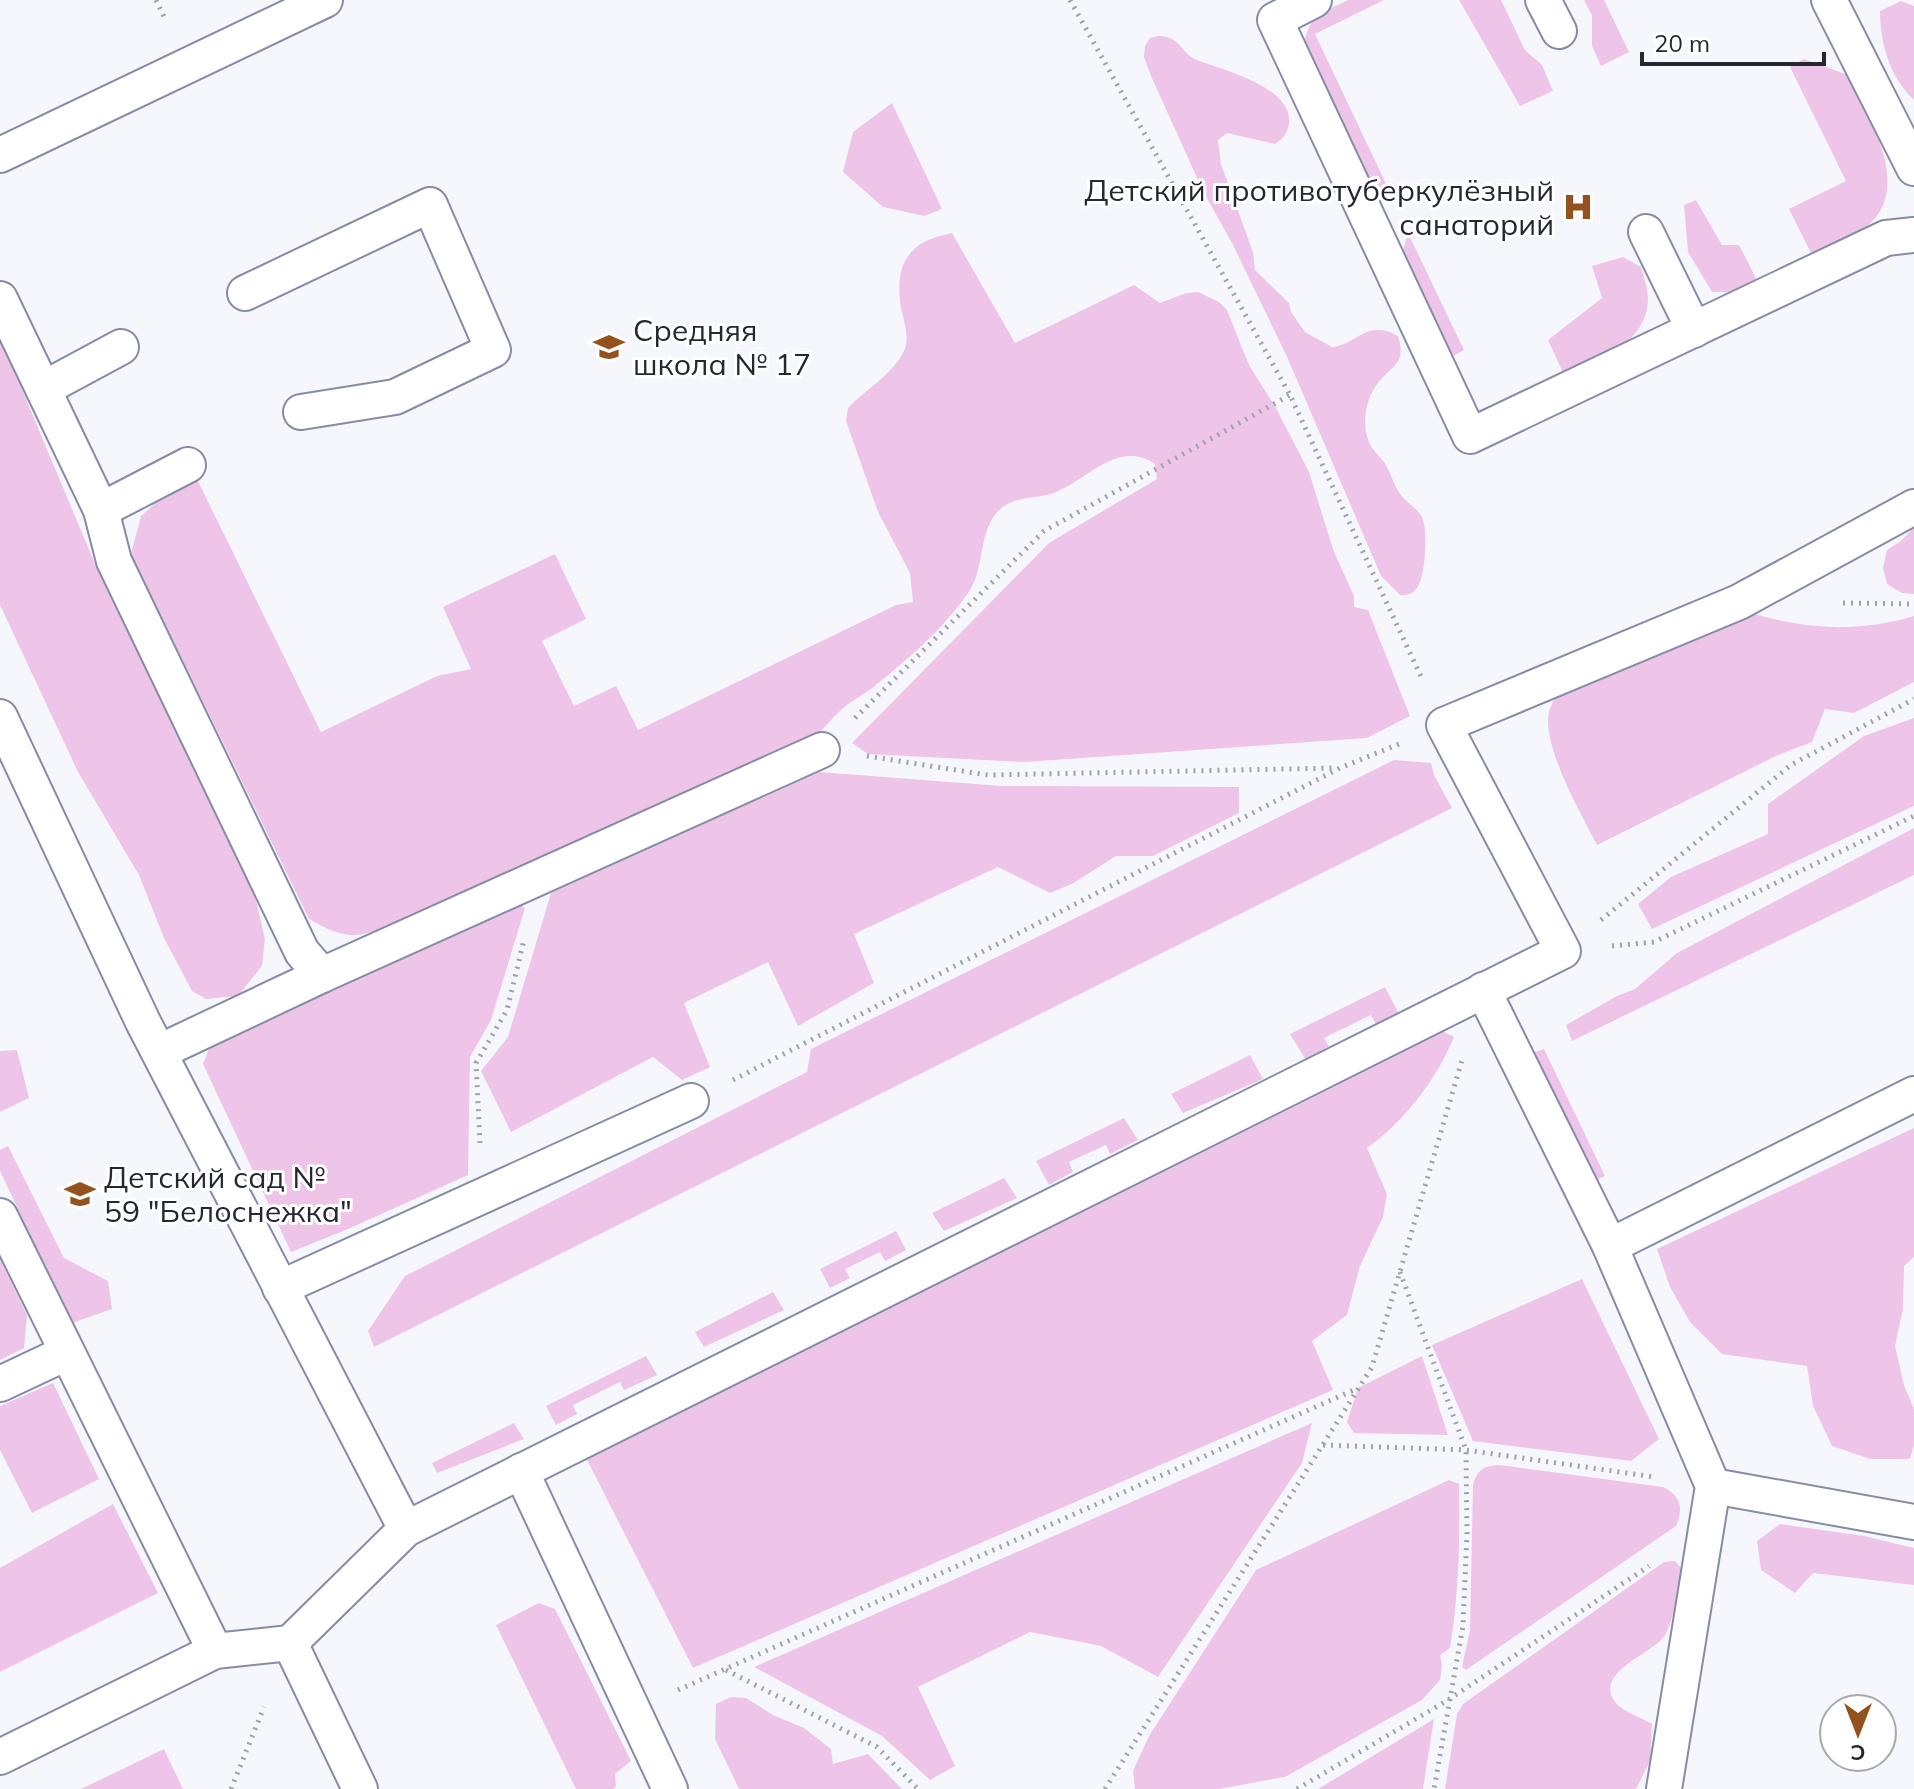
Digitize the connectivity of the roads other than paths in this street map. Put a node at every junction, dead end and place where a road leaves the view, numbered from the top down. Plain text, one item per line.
1 (325, 0) edge
2 (1314, 0) edge
3 (1543, 0) edge
4 (1829, 0) edge
5 (1559, 31) dead end
6 (0, 155) edge
7 (1914, 168) edge
8 (1646, 232) dead end
9 (1914, 235) edge
10 (245, 293) dead end
11 (0, 299) edge
12 (1694, 330) junction
13 (121, 347) dead end
14 (43, 389) junction
15 (301, 412) dead end
16 (188, 465) dead end
17 (1914, 507) edge
18 (101, 510) junction
19 (0, 717) edge
20 (822, 750) road end
21 (322, 975) junction
22 (1483, 990) junction
23 (159, 1052) junction
24 (1914, 1094) edge
25 (691, 1101) road end
26 (0, 1216) edge
27 (1610, 1246) junction
28 (280, 1288) junction
29 (66, 1353) junction
30 (0, 1384) edge
31 (521, 1471) junction
32 (1713, 1486) junction
33 (1914, 1522) edge
34 (406, 1529) junction
35 (290, 1643) junction
36 (215, 1651) junction
37 (0, 1757) edge
38 (360, 1789) edge
39 (670, 1789) edge
40 (1664, 1789) edge

1 - 6 lane
2 - 12 lane
3 - 5 lane
4 - 7 lane
8 - 12 lane
9 - 12 lane
10 - 15 lane
11 - 14 lane
13 - 14 lane
14 - 18 lane
16 - 18 lane
17 - 22 lane
18 - 21 lane
19 - 23 lane
20 - 21 lane
21 - 23 lane
22 - 27 lane
22 - 31 lane
23 - 28 lane
24 - 27 lane
25 - 28 lane
26 - 29 lane
27 - 32 lane
28 - 34 lane
29 - 30 lane
29 - 36 lane
31 - 34 lane
31 - 39 lane
32 - 33 lane
32 - 40 lane
34 - 35 lane
35 - 36 lane
35 - 38 lane
36 - 37 lane

